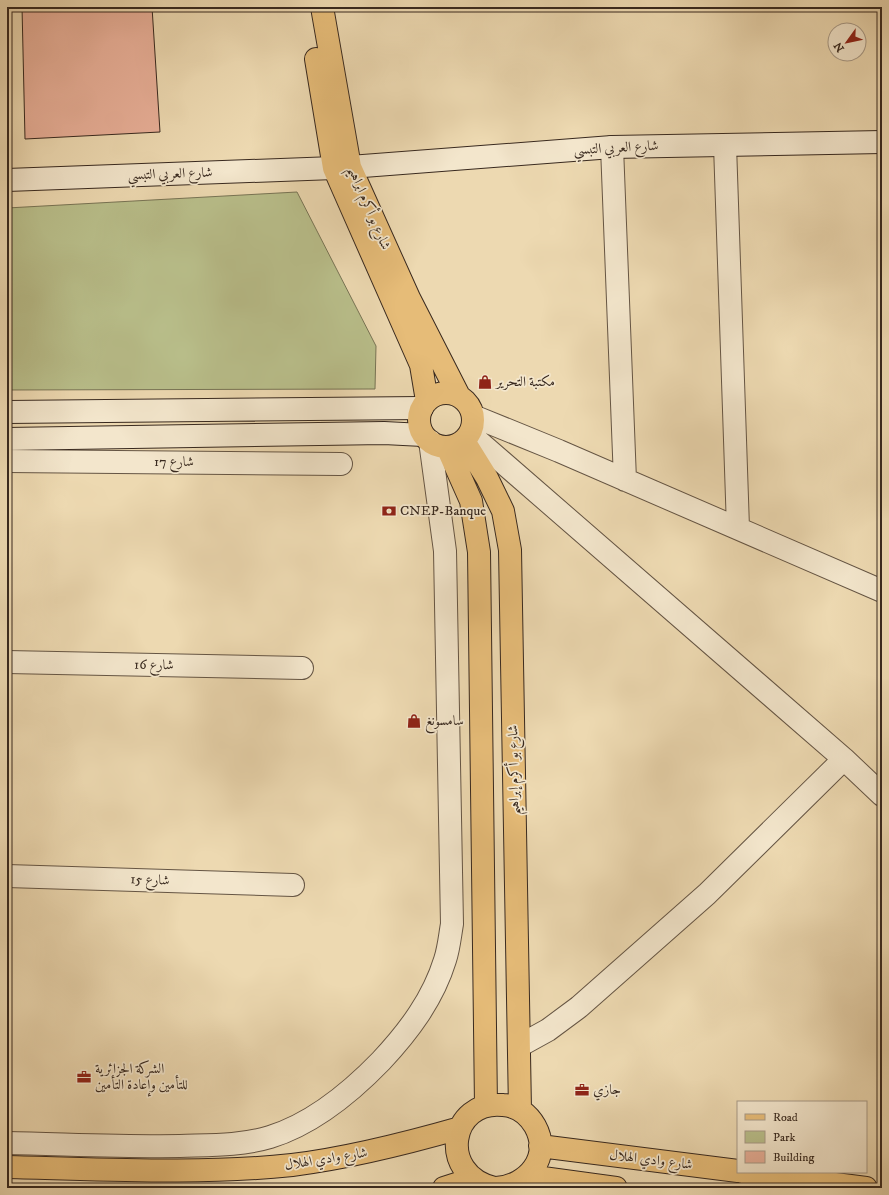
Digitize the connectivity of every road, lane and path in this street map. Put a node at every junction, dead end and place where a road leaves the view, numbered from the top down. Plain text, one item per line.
1 (307, 7) edge
2 (322, 7) edge
3 (882, 142) edge
4 (725, 145) junction
5 (612, 147) junction
6 (342, 168) junction
7 (7, 180) edge
8 (459, 396) junction
9 (424, 405) junction
10 (7, 412) edge
11 (451, 436) junction
12 (7, 439) edge
13 (7, 461) edge
14 (341, 464) dead end
15 (625, 480) junction
16 (738, 528) junction
17 (882, 591) edge
18 (7, 662) edge
19 (302, 668) dead end
20 (844, 759) junction
21 (882, 795) edge
22 (7, 876) edge
23 (293, 884) dead end
24 (519, 1046) junction
25 (486, 1106) junction
26 (520, 1110) junction
27 (460, 1128) junction
28 (7, 1143) edge
29 (236, 1145) junction
30 (134, 1146) junction
31 (540, 1146) junction
32 (7, 1167) edge
33 (189, 1169) junction
34 (737, 1171) edge
35 (751, 1173) edge
36 (521, 1183) edge
37 (488, 1186) edge
38 (444, 1188) edge
39 (616, 1188) edge
40 (866, 1188) edge

1 - 6 main road, شارع بو أكرم ابراهيم
2 - 6 main road, شارع بو أكرم ابراهيم
3 - 4 street, شارع العربي التبسي
4 - 5 street, شارع العربي التبسي
4 - 16 street
5 - 6 street, شارع العربي التبسي
5 - 15 street
6 - 7 street, شارع العربي التبسي
6 - 8 main road, شارع بو أكرم ابراهيم
6 - 9 main road, شارع بو أكرم ابراهيم
8 - 9 main road
8 - 11 main road, شارع بو أكرم ابراهيم
9 - 10 street
9 - 11 main road, شارع بو أكرم ابراهيم
11 - 12 street
11 - 15 street
11 - 20 street
11 - 24 main road, شارع بو أكرم إبراهيم
11 - 25 main road
11 - 29 street, شارع وادي الهلال
13 - 14 street, شارع 17
15 - 16 street
16 - 17 street
18 - 19 street, شارع 16
20 - 21 street
20 - 24 street
22 - 23 street, شارع 15
24 - 26 main road, شارع بو أكرم إبراهيم
25 - 26 main road
25 - 27 main road
26 - 31 main road
27 - 33 main road, شارع وادي الهلال
27 - 37 main road
28 - 30 street, شارع وادي الهلال
29 - 30 street, شارع وادي الهلال
29 - 33 street, شارع وادي الهلال
30 - 33 street, شارع وادي الهلال
31 - 34 main road, شارع وادي الهلال
31 - 36 main road
32 - 33 main road, شارع وادي الهلال
35 - 40 main road
36 - 37 main road
36 - 39 main road
37 - 38 main road

